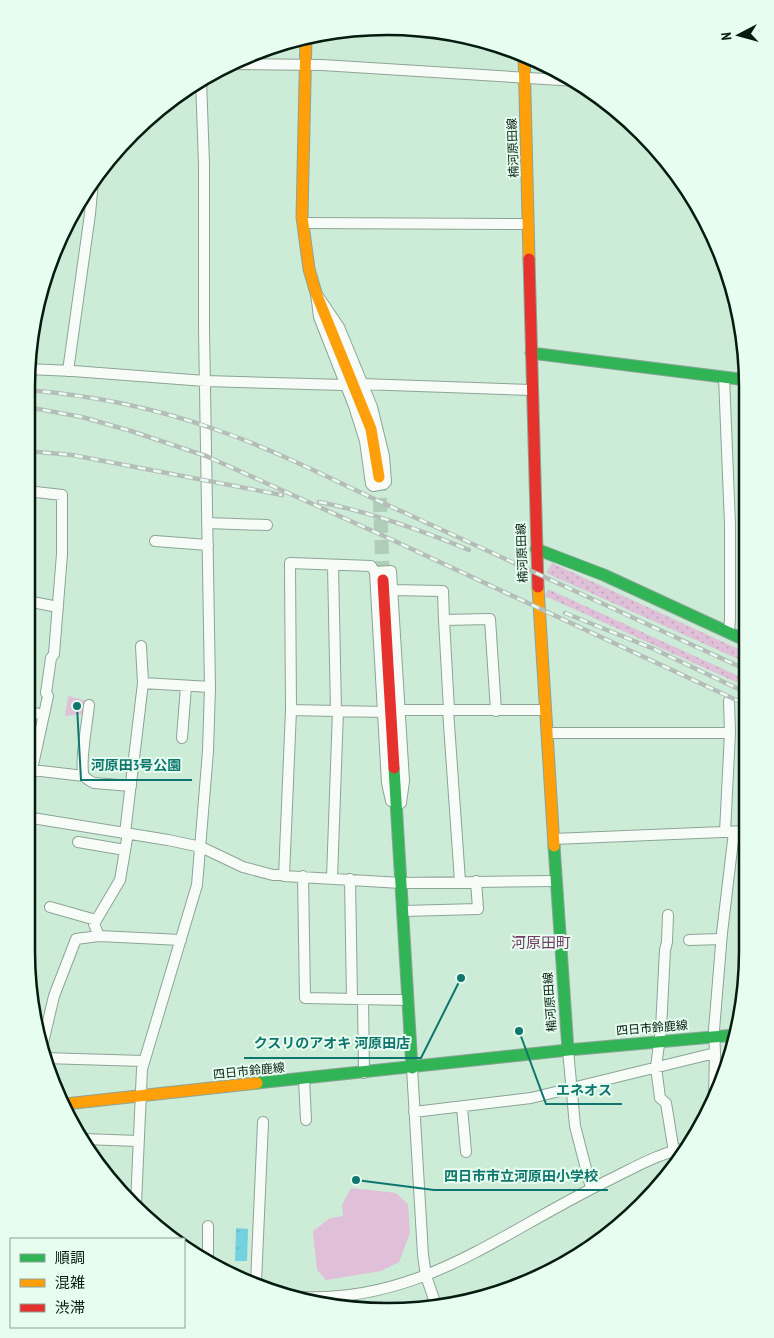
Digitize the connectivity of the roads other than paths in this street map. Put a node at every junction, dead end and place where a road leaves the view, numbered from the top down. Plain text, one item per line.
1 (306, 45) edge
2 (256, 61) edge
3 (524, 63) edge
4 (306, 64) junction
5 (524, 77) junction
6 (559, 80) edge
7 (201, 88) edge
8 (91, 196) edge
9 (303, 222) junction
10 (528, 224) junction
11 (316, 292) junction
12 (531, 353) junction
13 (36, 369) edge
14 (68, 371) junction
15 (724, 377) junction
16 (739, 379) edge
17 (205, 381) junction
18 (362, 384) junction
19 (344, 385) junction
20 (532, 390) junction
21 (378, 477) tunnel mouth
22 (35, 492) edge
23 (207, 522) junction
24 (267, 525) dead end
25 (156, 541) dead end
26 (208, 545) junction
27 (536, 549) junction
28 (333, 565) junction
29 (379, 576) junction
30 (392, 590) junction
31 (35, 603) edge
32 (58, 607) junction
33 (444, 620) junction
34 (728, 632) junction
35 (739, 637) edge
36 (141, 646) dead end
37 (142, 683) junction
38 (186, 686) junction
39 (210, 687) junction
40 (729, 701) dead end
41 (89, 705) dead end
42 (290, 710) junction
43 (400, 710) junction
44 (448, 710) junction
45 (545, 710) junction
46 (337, 711) junction
47 (496, 711) junction
48 (384, 712) junction
49 (35, 713) edge
50 (43, 715) junction
51 (547, 733) junction
52 (730, 733) junction
53 (182, 738) dead end
54 (35, 748) edge
55 (35, 765) edge
56 (84, 776) junction
57 (131, 786) junction
58 (35, 818) edge
59 (397, 826) junction
60 (739, 831) edge
61 (730, 832) junction
62 (127, 833) junction
63 (553, 839) junction
64 (78, 842) dead end
65 (201, 847) junction
66 (126, 850) junction
67 (284, 875) junction
68 (303, 876) junction
69 (332, 878) junction
70 (350, 880) junction
71 (460, 881) junction
72 (476, 881) junction
73 (556, 881) junction
74 (401, 883) junction
75 (50, 907) dead end
76 (403, 911) junction
77 (668, 915) dead end
78 (96, 920) junction
79 (99, 936) junction
80 (721, 939) junction
81 (180, 940) junction
82 (689, 940) dead end
83 (352, 999) junction
84 (363, 1000) junction
85 (408, 1000) junction
86 (45, 1034) edge
87 (729, 1035) edge
88 (714, 1036) junction
89 (659, 1042) junction
90 (568, 1050) junction
91 (715, 1053) junction
92 (52, 1058) edge
93 (143, 1061) junction
94 (656, 1067) junction
95 (412, 1068) junction
96 (364, 1073) junction
97 (304, 1079) junction
98 (714, 1079) edge
99 (571, 1089) junction
100 (141, 1096) junction
101 (70, 1104) edge
102 (462, 1107) junction
103 (414, 1112) junction
104 (306, 1120) dead end
105 (263, 1122) dead end
106 (89, 1139) edge
107 (138, 1141) junction
108 (466, 1152) dead end
109 (674, 1152) joint
110 (591, 1188) junction
111 (136, 1198) edge
112 (208, 1226) dead end
113 (208, 1254) edge
114 (426, 1276) junction
115 (256, 1278) edge
116 (322, 1297) edge
117 (434, 1300) edge

1 - 4 main road
2 - 4 street
3 - 5 main road, 楠河原田線
4 - 5 street
4 - 9 main road
5 - 6 street
5 - 10 main road, 楠河原田線
7 - 17 street
8 - 14 street
9 - 10 street
9 - 11 main road
10 - 12 main road, 楠河原田線
11 - 18 street
11 - 19 street
11 - 21 main road
12 - 15 main road
12 - 20 main road, 楠河原田線
13 - 14 street
14 - 17 street
15 - 16 main road
15 - 34 street
17 - 19 street
17 - 23 street
18 - 19 street
18 - 20 street
20 - 27 main road, 楠河原田線
22 - 32 street
23 - 24 street
23 - 26 street
25 - 26 street
26 - 39 street
27 - 34 main road
27 - 45 main road, 楠河原田線
28 - 29 street
28 - 42 street
28 - 46 street
29 - 30 street
29 - 48 street
29 - 59 main road
30 - 33 street
30 - 43 street
31 - 32 street
32 - 50 street
33 - 44 street
33 - 47 street
34 - 35 main road
36 - 37 street
37 - 38 street
37 - 57 street
38 - 39 street
38 - 53 street
39 - 65 street
40 - 52 street
41 - 56 street
42 - 46 street
42 - 67 street
43 - 44 street
43 - 59 street
44 - 47 street
44 - 71 street
45 - 47 street
45 - 51 main road, 楠河原田線
46 - 48 street
46 - 69 street
48 - 59 street
49 - 50 street
50 - 54 street
51 - 52 street
51 - 63 main road, 楠河原田線
52 - 61 street
55 - 56 street
56 - 57 street
57 - 62 street
58 - 62 street
59 - 74 main road
60 - 61 street
61 - 63 street
61 - 80 street
62 - 65 street
62 - 66 street
63 - 73 main road, 楠河原田線
64 - 66 street
65 - 67 street
65 - 81 street
66 - 78 street
67 - 68 street
68 - 69 street
68 - 83 street
69 - 70 street
70 - 74 street
70 - 83 street
71 - 72 street
71 - 74 street
72 - 73 street
72 - 76 street
73 - 90 main road, 楠河原田線
74 - 76 main road
75 - 78 street
76 - 85 main road
77 - 89 street
78 - 79 street
79 - 81 street
79 - 86 street
80 - 82 street
80 - 88 street
81 - 93 street
83 - 84 street
84 - 85 street
84 - 96 street
85 - 95 main road
87 - 88 main road, 四日市鈴鹿線
88 - 89 main road, 四日市鈴鹿線
88 - 91 street
89 - 90 main road, 四日市鈴鹿線
89 - 94 street
90 - 95 main road, 四日市鈴鹿線
90 - 99 street
91 - 94 street
91 - 98 street
92 - 93 street
93 - 100 street
94 - 99 street
94 - 109 street
95 - 96 main road, 四日市鈴鹿線
95 - 103 street
96 - 97 main road, 四日市鈴鹿線
97 - 100 main road, 四日市鈴鹿線
97 - 104 street
99 - 102 street
99 - 110 street
100 - 101 main road, 四日市鈴鹿線
100 - 107 street
102 - 103 street
102 - 108 street
103 - 114 street
105 - 115 street
106 - 107 street
107 - 111 street
109 - 110 street
110 - 114 street
112 - 113 street
114 - 116 street
114 - 117 street

